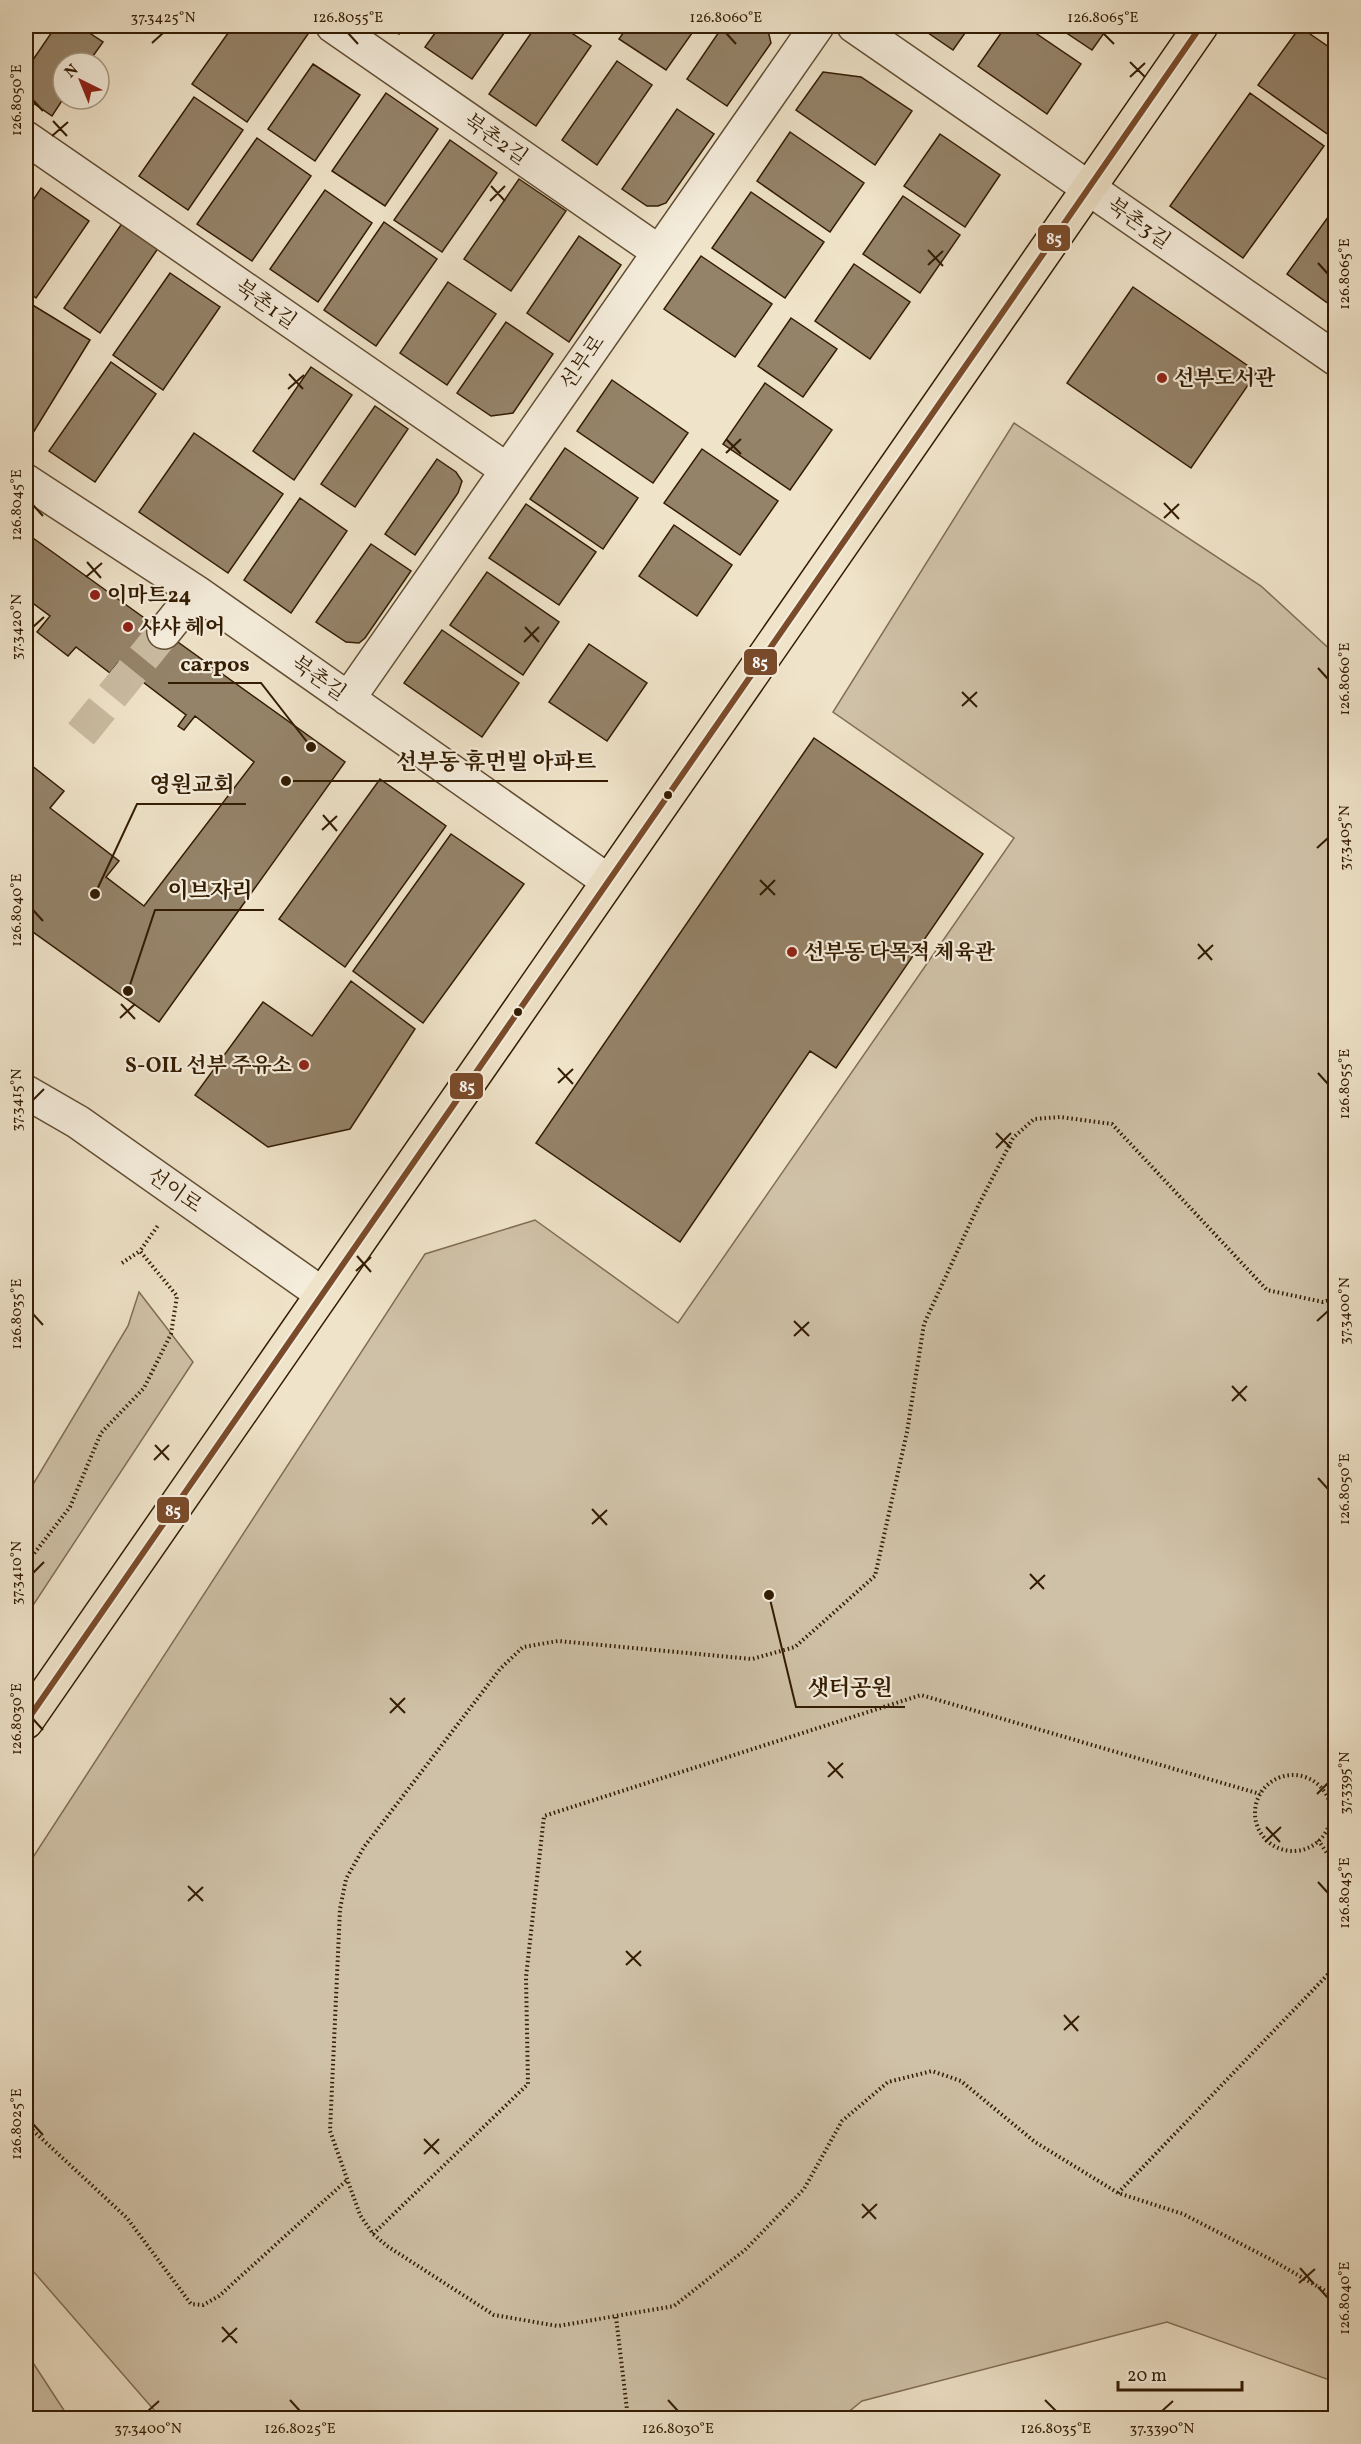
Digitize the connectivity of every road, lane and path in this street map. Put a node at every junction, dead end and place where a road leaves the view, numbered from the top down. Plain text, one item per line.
1 (333, 26) edge
2 (817, 26) edge
3 (854, 26) edge
4 (1200, 26) edge
5 (26, 138) edge
6 (1088, 188) junction
7 (659, 252) junction
8 (1335, 359) edge
9 (507, 470) junction
10 (26, 481) edge
11 (196, 592) junction
12 (164, 632) tunnel mouth
13 (348, 699) junction
14 (608, 881) junction
15 (26, 1092) edge
16 (180, 1194) junction
17 (140, 1251) junction
18 (122, 1263) dead end
19 (322, 1294) junction
20 (1335, 1298) edge
21 (26, 1563) edge
22 (26, 1722) edge
23 (1260, 1794) junction
24 (1333, 1810) edge
25 (1318, 1840) junction
26 (1335, 1866) edge
27 (1335, 1966) edge
28 (26, 2124) edge
29 (347, 2180) junction
30 (1118, 2193) junction
31 (373, 2234) junction
32 (1335, 2297) edge
33 (616, 2317) junction
34 (628, 2418) edge

1 - 7 street, 북촌2길
2 - 7 street, 선부로
3 - 6 street, 북촌3길
4 - 6 main road
5 - 9 street, 북촌1길
6 - 8 street, 북촌3길
6 - 14 main road
7 - 9 street, 선부로
9 - 13 street, 선부로
10 - 11 street, 북촌길
11 - 12 street
11 - 13 street, 북촌길
13 - 14 street, 북촌길
14 - 19 main road
15 - 16 street, 선이로
16 - 17 path
16 - 19 street, 선이로
17 - 18 path
17 - 21 path
19 - 22 main road
20 - 29 path
23 - 24 path
23 - 25 path
23 - 31 path
24 - 25 path
25 - 26 path
27 - 30 path
28 - 29 path
29 - 31 path
30 - 32 path
30 - 33 path
31 - 33 path
33 - 34 path

